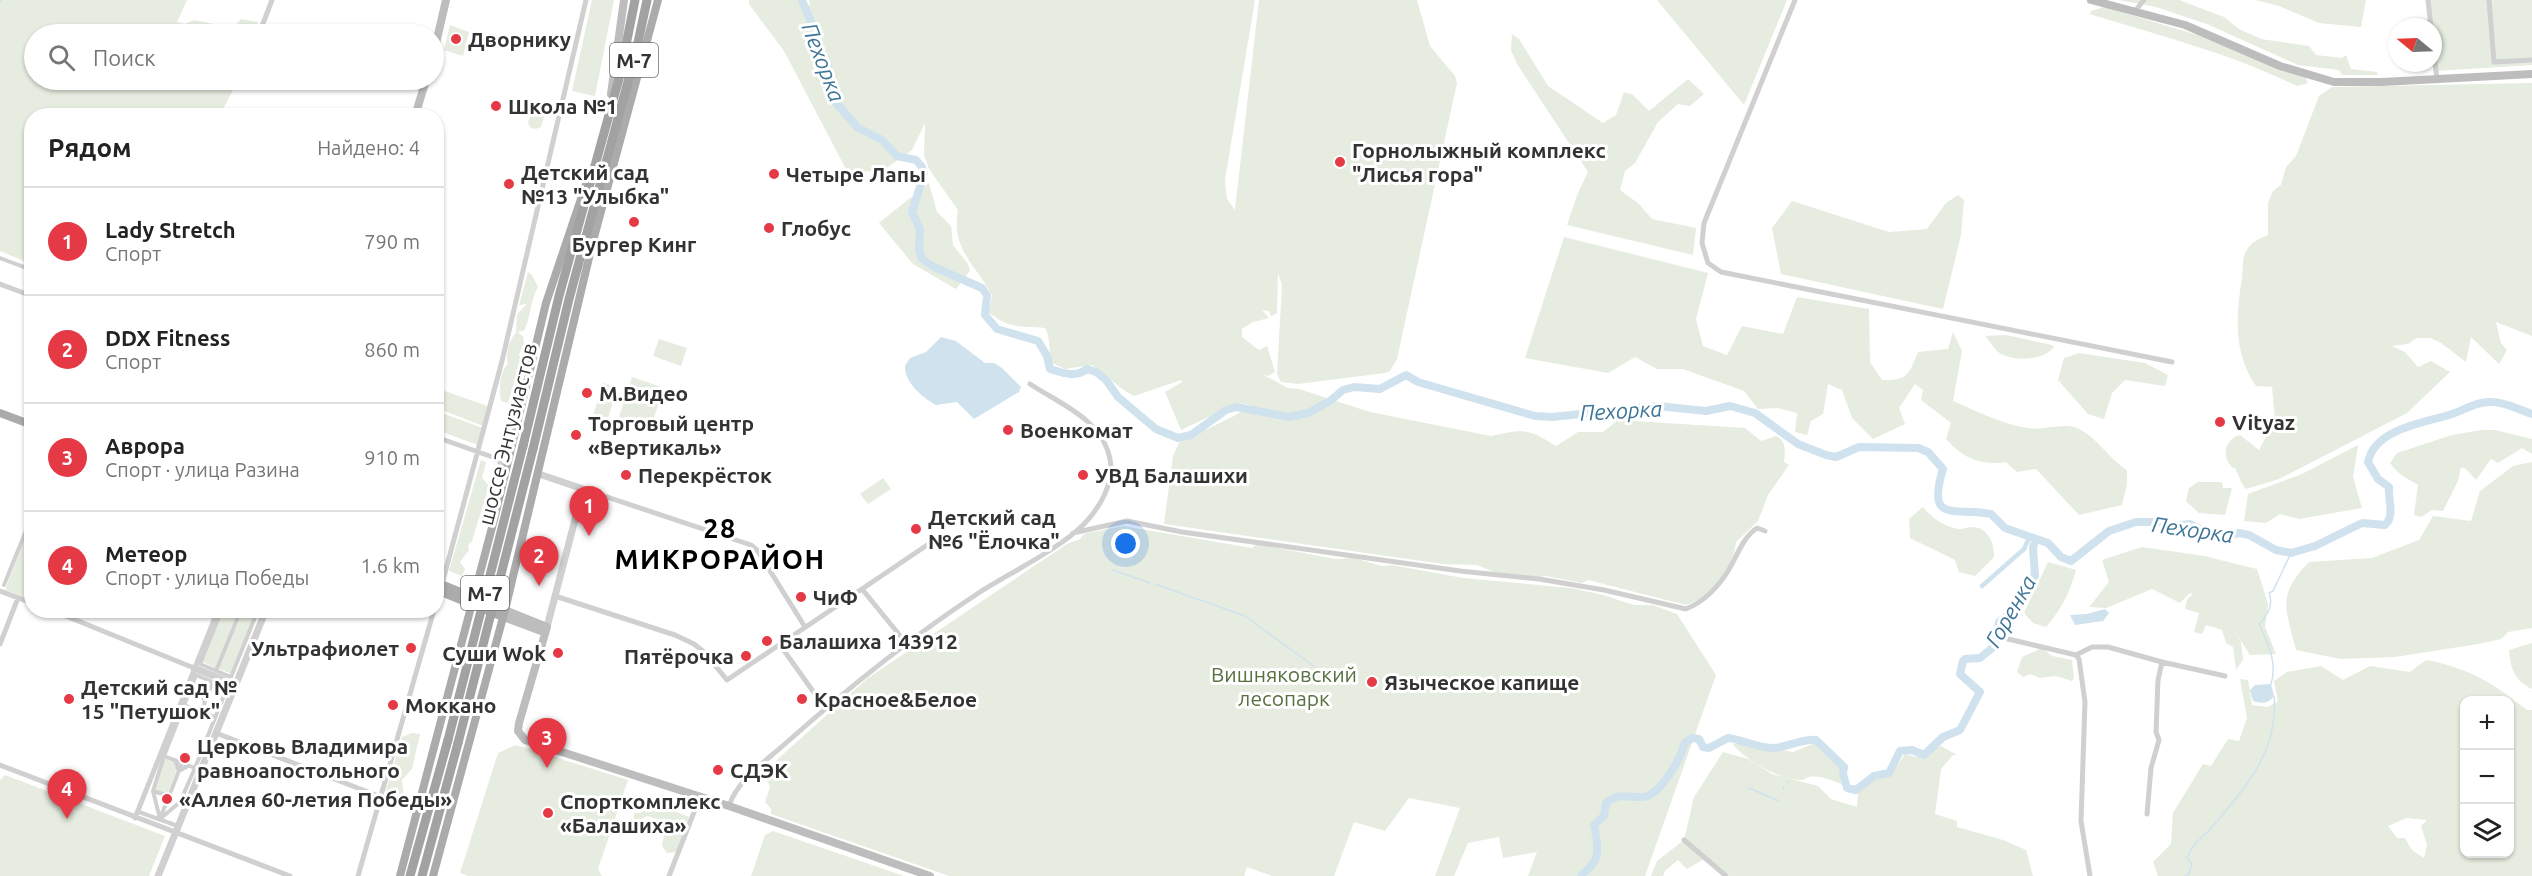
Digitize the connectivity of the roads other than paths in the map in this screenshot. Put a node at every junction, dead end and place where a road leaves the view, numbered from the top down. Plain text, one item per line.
1 (272, 0) edge
2 (446, 0) edge
3 (586, 0) edge
4 (624, 0) edge
5 (635, 0) edge
6 (647, 0) edge
7 (658, 0) edge
8 (1795, 0) edge
9 (2091, 0) edge
10 (2144, 0) edge
11 (2428, 0) edge
12 (2489, 0) edge
13 (2135, 11) junction
14 (2430, 18) edge
15 (263, 24) edge
16 (440, 24) edge
17 (2532, 60) edge
18 (2436, 72) edge
19 (2532, 74) edge
20 (2437, 80) junction
21 (423, 90) edge
22 (417, 108) edge
23 (607, 120) junction
24 (624, 129) junction
25 (598, 153) junction
26 (600, 187) junction
27 (0, 258) edge
28 (24, 267) edge
29 (0, 284) edge
30 (24, 293) edge
31 (2172, 362) dead end
32 (1030, 384) dead end
33 (0, 413) edge
34 (24, 422) edge
35 (444, 440) edge
36 (512, 447) junction
37 (528, 448) junction
38 (479, 452) junction
39 (498, 459) junction
40 (539, 474) junction
41 (505, 476) junction
42 (583, 489) junction
43 (494, 520) junction
44 (1764, 531) dead end
45 (524, 533) junction
46 (1073, 533) junction
47 (24, 535) edge
48 (939, 537) dead end
49 (444, 570) edge
50 (2, 588) edge
51 (444, 589) edge
52 (862, 589) junction
53 (555, 596) junction
54 (18, 598) junction
55 (24, 600) edge
56 (473, 601) junction
57 (504, 613) junction
58 (71, 618) edge
59 (215, 618) edge
60 (219, 618) edge
61 (238, 618) edge
62 (255, 618) edge
63 (263, 618) edge
64 (433, 618) edge
65 (805, 627) junction
66 (546, 630) junction
67 (2004, 638) dead end
68 (906, 643) junction
69 (0, 644) edge
70 (780, 645) junction
71 (2076, 655) junction
72 (2162, 662) junction
73 (194, 668) junction
74 (216, 671) junction
75 (2225, 676) dead end
76 (193, 682) junction
77 (213, 683) junction
78 (236, 685) junction
79 (205, 702) junction
80 (184, 705) junction
81 (825, 708) junction
82 (202, 711) junction
83 (443, 712) junction
84 (215, 717) junction
85 (473, 724) junction
86 (216, 734) junction
87 (164, 756) junction
88 (175, 760) junction
89 (182, 763) junction
90 (0, 765) edge
91 (189, 766) junction
92 (195, 768) junction
93 (179, 771) junction
94 (153, 791) junction
95 (700, 797) junction
96 (168, 798) junction
97 (380, 799) junction
98 (180, 802) junction
99 (729, 807) junction
100 (417, 811) junction
101 (2147, 814) dead end
102 (137, 815) junction
103 (160, 819) junction
104 (176, 829) junction
105 (1684, 840) dead end
106 (158, 876) edge
107 (290, 876) edge
108 (358, 876) edge
109 (399, 876) edge
110 (410, 876) edge
111 (422, 876) edge
112 (433, 876) edge
113 (669, 876) edge
114 (930, 876) edge
115 (1726, 876) edge
116 (2090, 876) edge

1 - 15 street
2 - 16 main road
3 - 38 street
4 - 23 main road
5 - 23 highway, шоссе Энтузиастов / М-7
6 - 26 highway, шоссе Энтузиастов / М-7
7 - 24 main road
8 - 31 street
9 - 13 main road
10 - 13 street
11 - 14 street
12 - 17 street
13 - 20 main road
18 - 20 street
19 - 20 main road
21 - 22 main road
23 - 25 highway, шоссе Энтузиастов / М-7
24 - 26 main road
24 - 40 main road
25 - 36 main road
25 - 37 highway, шоссе Энтузиастов / М-7
26 - 37 highway, шоссе Энтузиастов / М-7
27 - 28 street
29 - 30 street
32 - 46 street
33 - 34 main road
35 - 38 street
36 - 39 street
36 - 41 main road
37 - 110 highway, шоссе Энтузиастов / М-7, bridge
37 - 111 highway, шоссе Энтузиастов / М-7, bridge
38 - 39 street
38 - 49 street
39 - 41 street
40 - 42 street
40 - 45 main road
41 - 43 main road
42 - 53 street
42 - 65 street
43 - 45 main road
43 - 56 main road
44 - 46 street
45 - 57 main road
46 - 68 street
47 - 50 street
48 - 52 street
50 - 54 street
51 - 56 main road
52 - 65 street
52 - 68 street
53 - 66 street
53 - 70 street
54 - 55 street
54 - 69 street
56 - 57 main road
56 - 83 main road
57 - 66 main road
57 - 85 main road
58 - 73 street
59 - 73 street
60 - 74 street
61 - 74 street
62 - 74 street
63 - 78 street
64 - 97 street
65 - 70 street
66 - 95 main road
67 - 71 street
68 - 81 street
70 - 81 street
71 - 72 street
71 - 116 street
72 - 75 street
72 - 101 street
73 - 78 street
73 - 102 street
76 - 77 street
76 - 79 street
76 - 80 street
77 - 79 street
77 - 84 street
78 - 86 street
79 - 82 street
80 - 82 street
80 - 87 street
81 - 99 street
82 - 84 street
83 - 85 main road
83 - 100 main road
84 - 92 street
85 - 112 main road
86 - 97 street
86 - 104 street
87 - 88 street
87 - 94 street
88 - 89 street
88 - 93 street
89 - 91 street
89 - 93 street
90 - 102 street
91 - 92 street
91 - 93 street
92 - 98 street
93 - 96 street
94 - 96 street
94 - 103 street
95 - 99 main road
95 - 113 street
96 - 98 street
96 - 103 street
97 - 100 street
97 - 108 street
98 - 103 street
99 - 114 main road
100 - 109 main road
102 - 103 street
102 - 104 street
103 - 104 street
104 - 106 street
104 - 107 street
105 - 115 street

